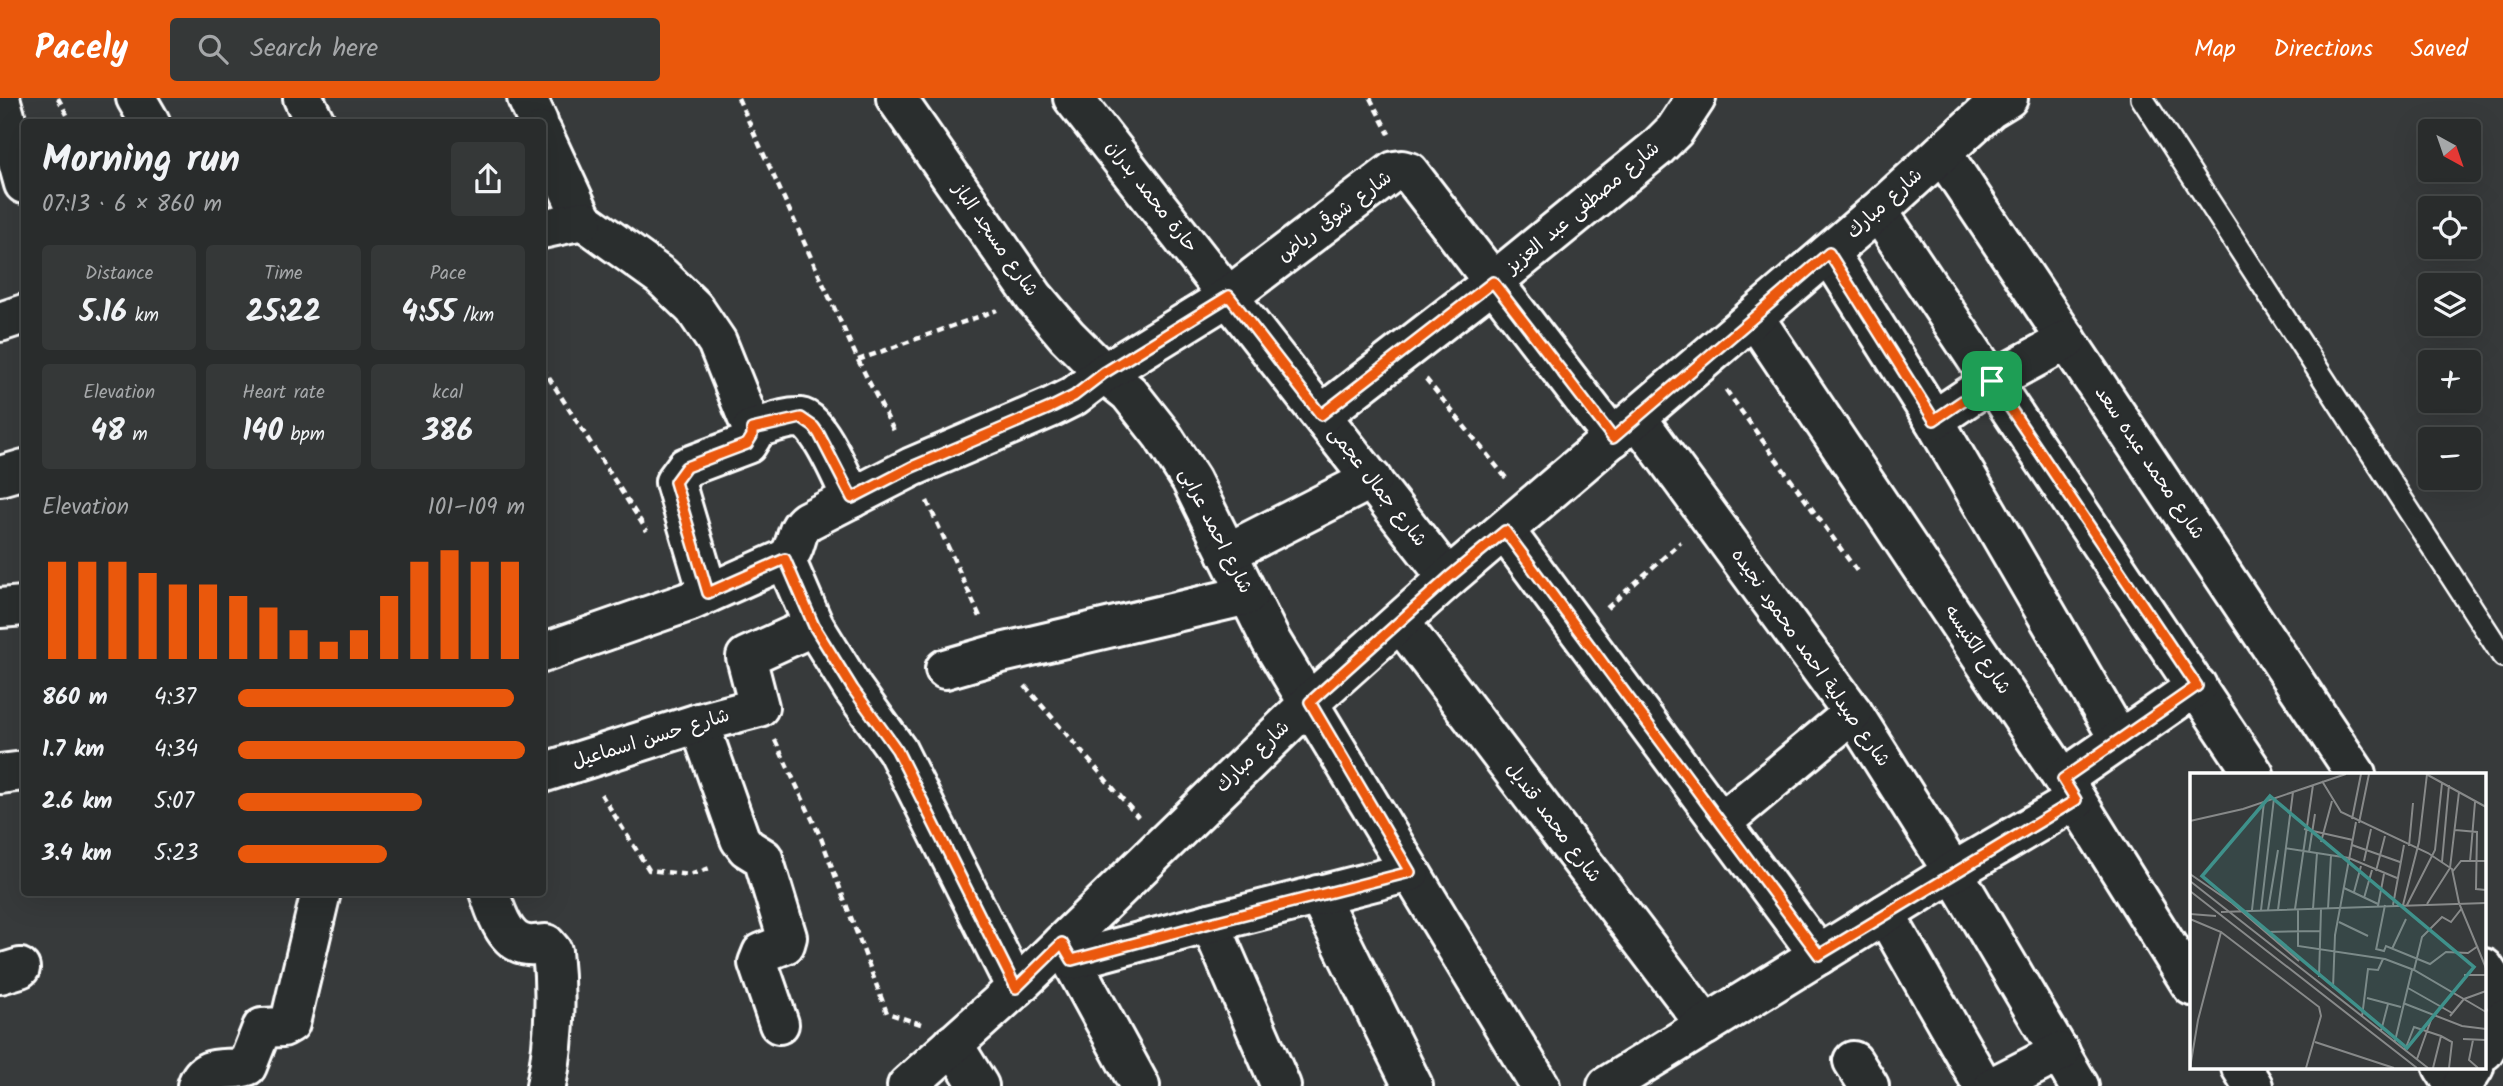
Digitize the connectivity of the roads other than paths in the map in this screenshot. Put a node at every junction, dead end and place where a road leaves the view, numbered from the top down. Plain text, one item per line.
1 (0, 98) edge
2 (136, 98) edge
3 (303, 98) edge
4 (527, 98) edge
5 (896, 98) edge
6 (1073, 98) edge
7 (1696, 98) edge
8 (2142, 98) edge
9 (1997, 102) edge
10 (148, 119) edge
11 (314, 119) edge
12 (537, 119) edge
13 (546, 141) edge
14 (1942, 153) junction
15 (21, 173) edge
16 (1878, 211) junction
17 (583, 220) junction
18 (546, 228) edge
19 (1829, 253) junction
20 (1493, 282) junction
21 (1229, 296) junction
22 (21, 315) edge
23 (1754, 317) junction
24 (0, 322) edge
25 (2067, 340) junction
26 (1104, 373) junction
27 (1992, 381) junction
28 (1321, 415) junction
29 (1934, 420) junction
30 (1625, 428) junction
31 (752, 429) junction
32 (1372, 479) junction
33 (852, 498) junction
34 (1518, 520) junction
35 (1227, 553) junction
36 (785, 559) junction
37 (1448, 578) junction
38 (708, 593) junction
39 (1248, 595) junction
40 (21, 606) edge
41 (0, 608) edge
42 (1400, 622) junction
43 (814, 626) junction
44 (546, 652) edge
45 (2503, 656) edge
46 (945, 669) dead end
47 (2197, 686) junction
48 (1310, 702) junction
49 (1853, 713) junction
50 (699, 723) junction
51 (2119, 739) junction
52 (21, 771) edge
53 (546, 771) edge
54 (2253, 773) edge
55 (2355, 773) edge
56 (0, 774) edge
57 (2069, 789) junction
58 (1721, 822) junction
59 (1410, 872) junction
60 (1953, 872) junction
61 (1318, 895) junction
62 (320, 896) edge
63 (491, 896) edge
64 (1885, 914) junction
65 (1210, 923) junction
66 (1067, 952) junction
67 (1819, 955) junction
68 (2486, 971) edge
69 (2190, 983) edge
70 (1016, 988) junction
71 (2503, 997) edge
72 (2503, 1019) edge
73 (779, 1024) dead end
74 (1706, 1024) junction
75 (958, 1040) junction
76 (2486, 1048) edge
77 (2060, 1052) junction
78 (2242, 1068) edge
79 (2444, 1068) edge
80 (2473, 1068) edge
81 (197, 1086) edge
82 (546, 1086) edge
83 (907, 1086) edge
84 (979, 1086) edge
85 (1140, 1086) edge
86 (1280, 1086) edge
87 (1413, 1086) edge
88 (1540, 1086) edge
89 (1607, 1086) edge
90 (1983, 1086) edge
91 (1994, 1086) edge
92 (2079, 1086) edge
93 (2253, 1086) edge
94 (2455, 1086) edge
95 (2462, 1086) edge

1 - 15 main road
2 - 10 main road
3 - 11 main road
4 - 12 main road
5 - 26 main road, شارع مسجد الباز
6 - 21 main road, حارة محمد بدران
7 - 20 main road, شارع مصطفى عبد العزيز
8 - 45 lane
9 - 14 main road, شارع مبارك
13 - 17 main road
14 - 16 main road, شارع مبارك
14 - 25 main road, شارع محمد عبده سعد
16 - 19 main road, شارع مبارك
16 - 27 main road
17 - 18 main road
17 - 31 main road
19 - 23 main road, شارع مبارك
19 - 29 main road
20 - 21 main road, شارع شوقى رياض
20 - 28 main road, شارع مصطفى عبد العزيز
20 - 30 main road, شارع شوقى رياض
21 - 26 main road
21 - 28 main road, شارع جمال عجمى
22 - 24 main road
23 - 30 main road, شارع مبارك
23 - 57 main road, شارع الكنيسه
25 - 27 main road
25 - 55 main road, شارع محمد عبده سعد
26 - 33 main road
26 - 35 main road, شارع احمد عرابى
27 - 29 main road
27 - 47 main road
28 - 32 main road, شارع جمال عجمى
29 - 51 main road
30 - 34 main road, شارع مبارك
30 - 49 main road, شارع صيدلية احمد محمود نجيده
31 - 33 main road
31 - 38 main road
32 - 35 main road
32 - 37 main road, شارع جمال عجمى
33 - 36 main road
34 - 37 main road, شارع مبارك
34 - 58 main road
35 - 39 main road, شارع احمد عرابى
36 - 38 main road
36 - 43 main road
37 - 42 main road, شارع مبارك
38 - 44 main road
39 - 46 main road
39 - 48 main road, شارع احمد عرابى
40 - 41 main road
42 - 48 main road, شارع مبارك
42 - 74 main road, شارع محمد قنديل
43 - 50 main road, شارع حسن اسماعيل
43 - 70 main road
47 - 51 main road
47 - 54 main road
48 - 59 main road, شارع احمد عرابى
48 - 66 main road, شارع مبارك
49 - 58 main road
49 - 60 main road, شارع صيدلية احمد محمود نجيده
50 - 53 main road, شارع حسن اسماعيل
50 - 73 main road
51 - 57 main road
52 - 56 main road
57 - 60 main road
57 - 69 main road, شارع الكنيسه
58 - 67 main road
59 - 61 main road
59 - 88 main road, شارع احمد عرابى
60 - 64 main road
60 - 77 main road, شارع صيدلية احمد محمود نجيده
61 - 65 main road
61 - 87 main road
62 - 81 main road
63 - 82 main road
64 - 67 main road
64 - 90 main road
65 - 66 main road
65 - 86 main road
66 - 70 main road, شارع مبارك
66 - 85 main road
67 - 74 main road
68 - 71 main road
70 - 75 main road, شارع مبارك
72 - 76 main road
74 - 89 main road
75 - 83 main road, شارع مبارك
75 - 84 main road
77 - 91 main road
77 - 92 main road, شارع صيدلية احمد محمود نجيده
78 - 93 main road
79 - 94 main road
80 - 95 main road

